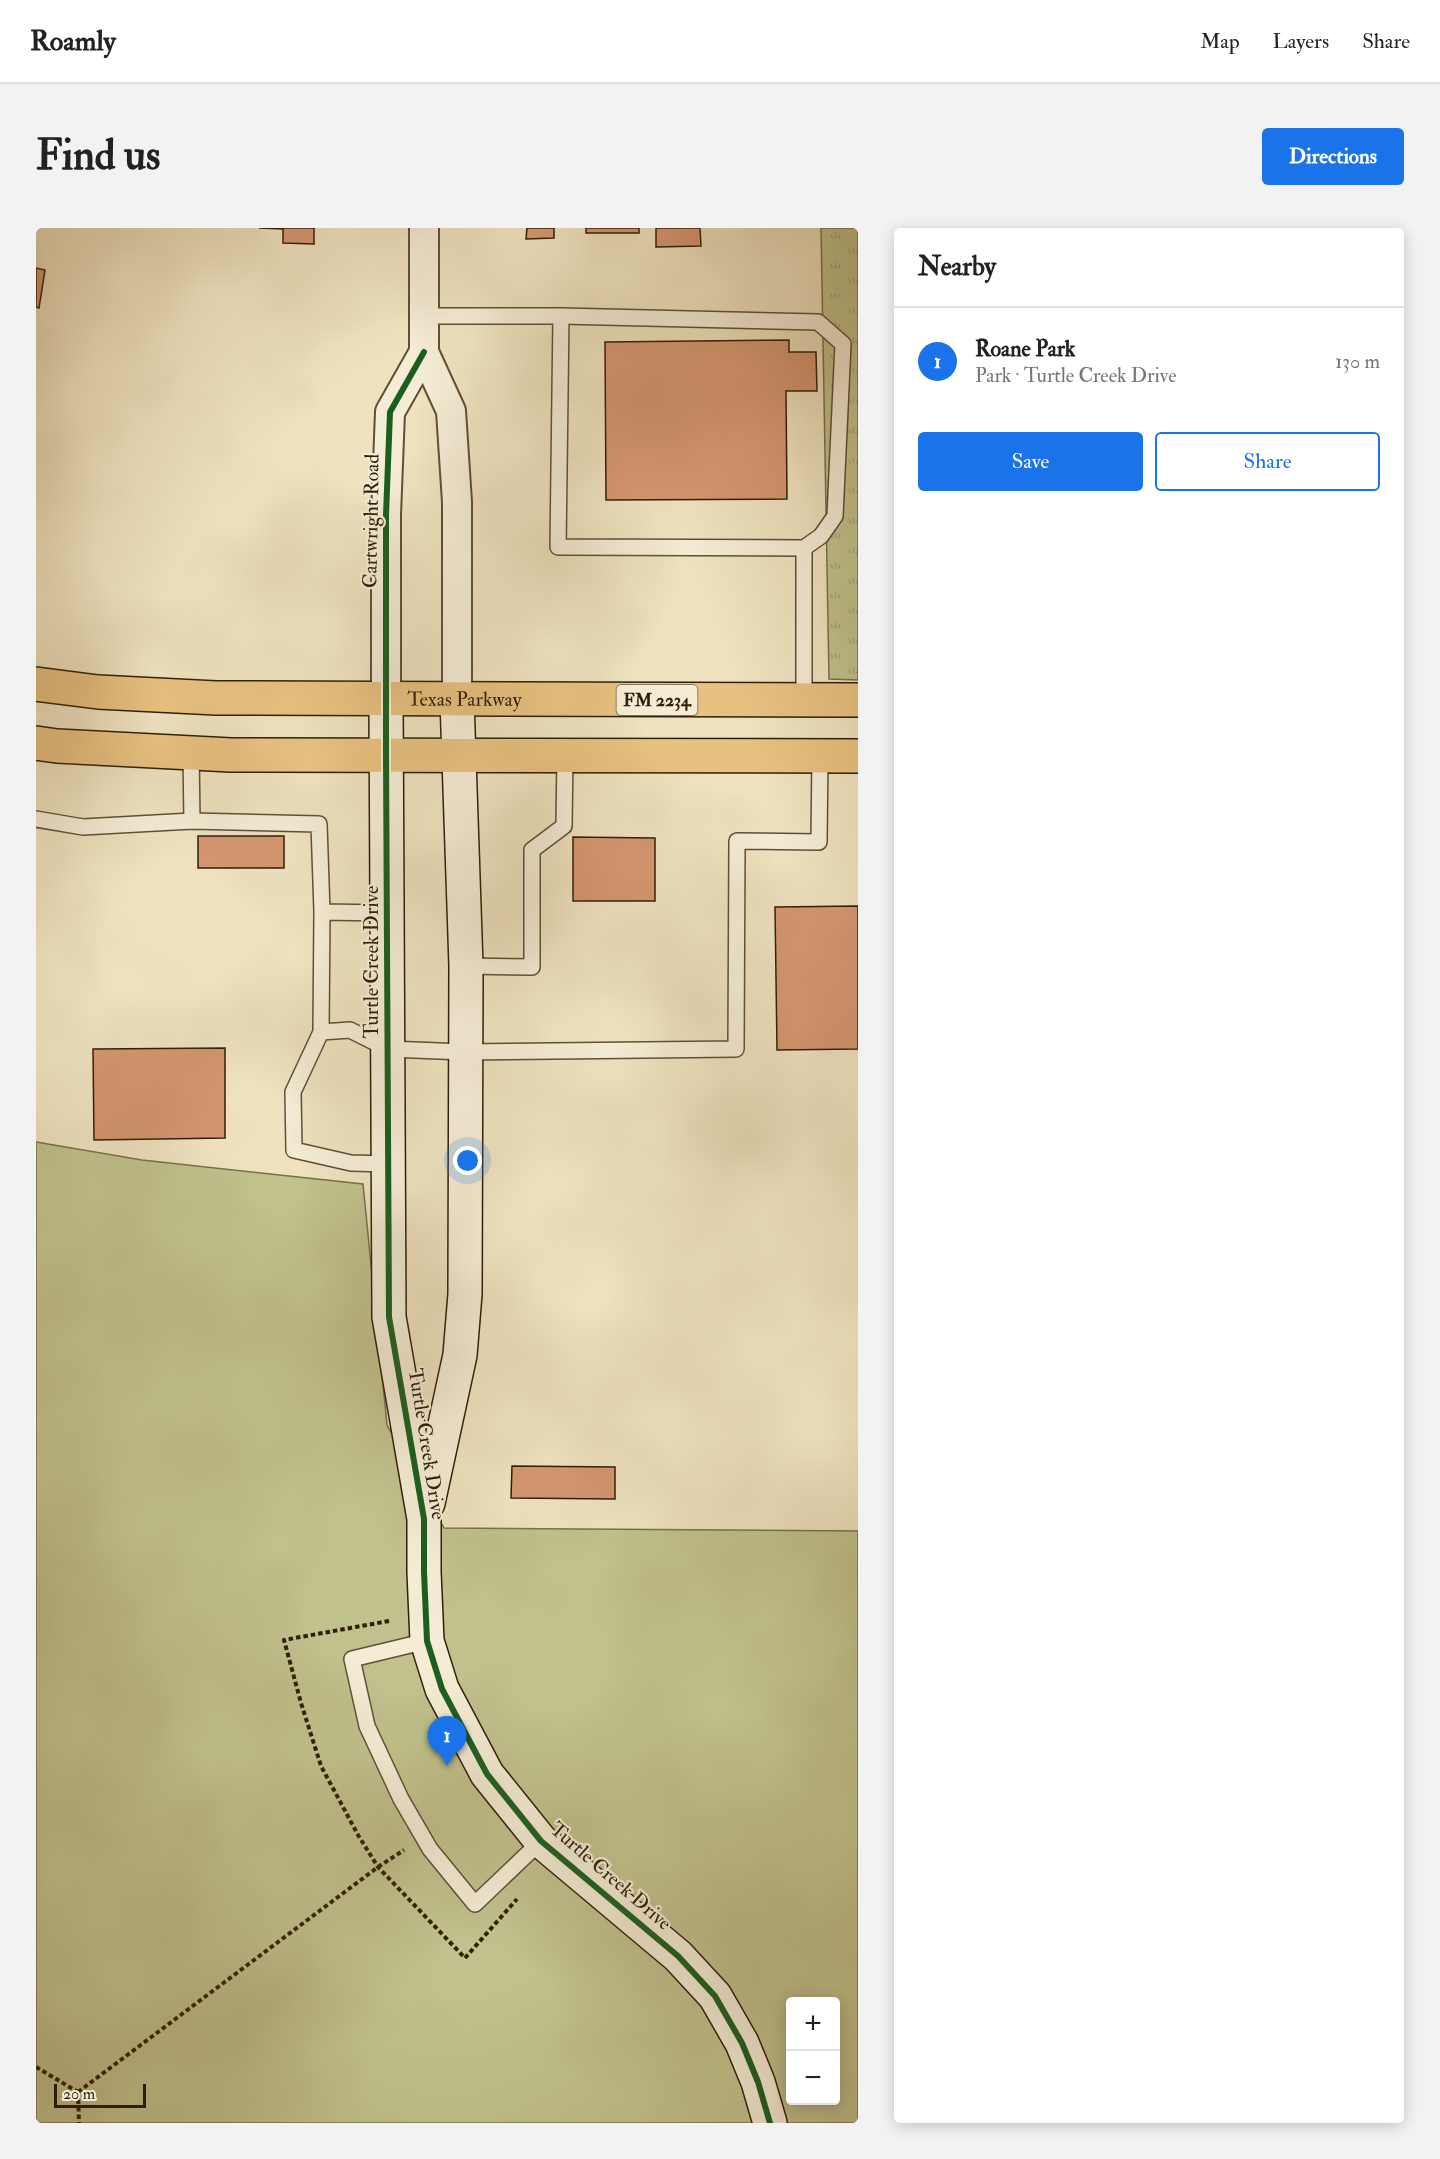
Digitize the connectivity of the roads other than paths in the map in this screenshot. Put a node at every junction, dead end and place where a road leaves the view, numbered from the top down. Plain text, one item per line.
1 (424, 228) edge
2 (424, 316) junction
3 (561, 316) junction
4 (424, 352) junction
5 (804, 548) junction
6 (36, 684) edge
7 (386, 700) junction
8 (457, 700) junction
9 (804, 700) junction
10 (858, 700) edge
11 (36, 743) edge
12 (191, 753) junction
13 (458, 755) junction
14 (386, 756) junction
15 (565, 756) junction
16 (820, 756) junction
17 (858, 756) edge
18 (36, 819) edge
19 (192, 820) junction
20 (321, 912) junction
21 (387, 913) junction
22 (466, 966) junction
23 (321, 1032) junction
24 (388, 1049) junction
25 (465, 1052) junction
26 (389, 1164) junction
27 (424, 1519) junction
28 (427, 1641) junction
29 (541, 1841) junction
30 (770, 2123) edge

1 - 2 street, Cartwright Road
2 - 3 lane
2 - 4 street, Cartwright Road
3 - 5 lane
3 - 5 lane
4 - 7 street, Cartwright Road
4 - 8 street, Cartwright Road
5 - 9 lane
6 - 7 main road, Texas Parkway / FM 2234
7 - 8 main road, Texas Parkway / FM 2234
7 - 14 street, Turtle Creek Drive
8 - 9 main road, Texas Parkway / FM 2234
8 - 13 street, Turtle Creek Drive
9 - 10 main road, Texas Parkway / FM 2234
11 - 12 main road
12 - 14 main road
12 - 19 lane
13 - 14 main road
13 - 15 main road
13 - 22 street, Turtle Creek Drive
14 - 21 street, Turtle Creek Drive
15 - 16 main road
15 - 22 lane
16 - 17 main road
16 - 25 lane
18 - 19 lane
19 - 20 lane
20 - 21 lane
20 - 23 lane
21 - 24 street, Turtle Creek Drive
22 - 25 street, Turtle Creek Drive
23 - 24 lane
23 - 26 lane
24 - 25 lane
24 - 26 street, Turtle Creek Drive
25 - 27 street, Turtle Creek Drive
26 - 27 street, Turtle Creek Drive
27 - 28 street, Turtle Creek Drive
28 - 29 street, Turtle Creek Drive
28 - 29 lane
29 - 30 street, Turtle Creek Drive

